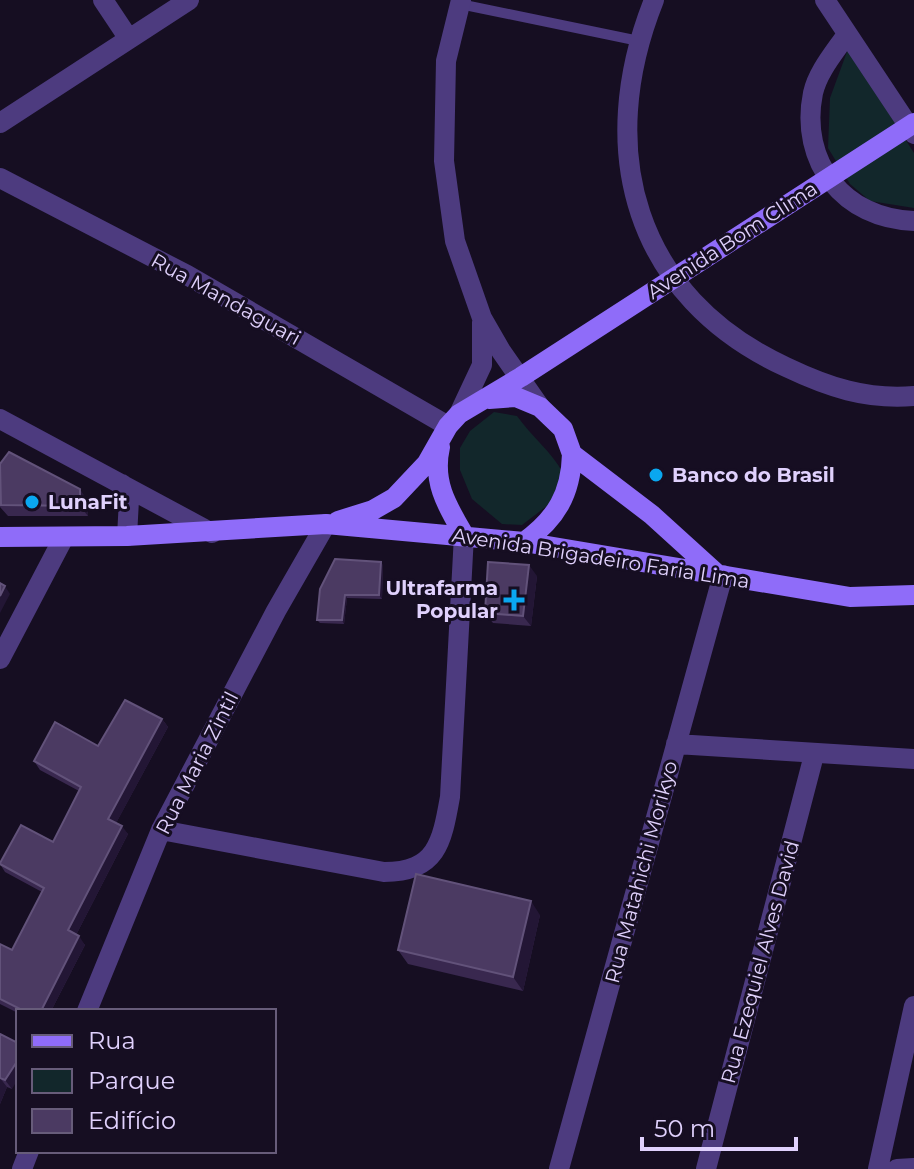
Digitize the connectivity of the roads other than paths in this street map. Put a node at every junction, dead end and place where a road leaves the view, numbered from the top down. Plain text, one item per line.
1 (103, 0) edge
2 (189, 0) edge
3 (654, 0) edge
4 (825, 0) edge
5 (460, 2) edge
6 (847, 34) junction
7 (129, 39) junction
8 (639, 41) junction
9 (0, 123) edge
10 (912, 128) edge
11 (0, 178) edge
12 (827, 178) junction
13 (914, 221) edge
14 (674, 278) junction
15 (482, 318) junction
16 (550, 358) junction
17 (521, 377) junction
18 (914, 396) edge
19 (487, 399) junction
20 (540, 407) junction
21 (0, 419) edge
22 (449, 426) junction
23 (572, 454) junction
24 (122, 484) junction
25 (326, 524) junction
26 (212, 533) junction
27 (464, 535) junction
28 (127, 536) junction
29 (0, 537) edge
30 (64, 537) junction
31 (524, 542) junction
32 (720, 575) junction
33 (914, 595) edge
34 (0, 659) edge
35 (676, 744) junction
36 (814, 755) junction
37 (914, 759) edge
38 (161, 830) junction
39 (914, 1006) edge
40 (88, 1009) edge
41 (914, 1168) edge
42 (559, 1169) edge
43 (706, 1169) edge
44 (878, 1169) edge
45 (897, 1169) edge

1 - 7 street
2 - 7 street
3 - 8 street
4 - 6 street
5 - 8 lane
5 - 15 street
6 - 10 street
6 - 12 street
7 - 9 street
8 - 14 street
10 - 12 main road, Avenida Bom Clima
11 - 22 street, Rua Mandaguari
12 - 13 street
12 - 14 main road, Avenida Bom Clima
14 - 16 main road, Avenida Bom Clima
14 - 18 street
15 - 17 street
15 - 22 street
16 - 17 main road, Avenida Bom Clima
16 - 20 main road
17 - 19 main road, Avenida Bom Clima
17 - 20 street
19 - 20 main road
19 - 22 main road, Avenida Bom Clima
20 - 23 main road
21 - 24 street
22 - 25 main road, Avenida Bom Clima
22 - 27 main road
23 - 31 main road
23 - 32 main road
24 - 26 street
24 - 28 street
25 - 26 main road, Avenida Brigadeiro Faria Lima
25 - 27 main road, Avenida Brigadeiro Faria Lima
25 - 38 street, Rua Maria Zintil
26 - 28 main road, Avenida Brigadeiro Faria Lima
27 - 31 main road, Avenida Brigadeiro Faria Lima
27 - 38 street
28 - 30 main road, Avenida Brigadeiro Faria Lima
29 - 30 main road, Avenida Brigadeiro Faria Lima
30 - 34 street
31 - 32 main road, Avenida Brigadeiro Faria Lima
32 - 33 main road, Avenida Brigadeiro Faria Lima
32 - 35 street, Rua Matahichi Morikyo
35 - 36 street
35 - 42 street, Rua Matahichi Morikyo
36 - 37 street
36 - 43 street, Rua Ezequiel Alves David
38 - 40 street, Rua Maria Zintil
39 - 44 street
41 - 45 street

